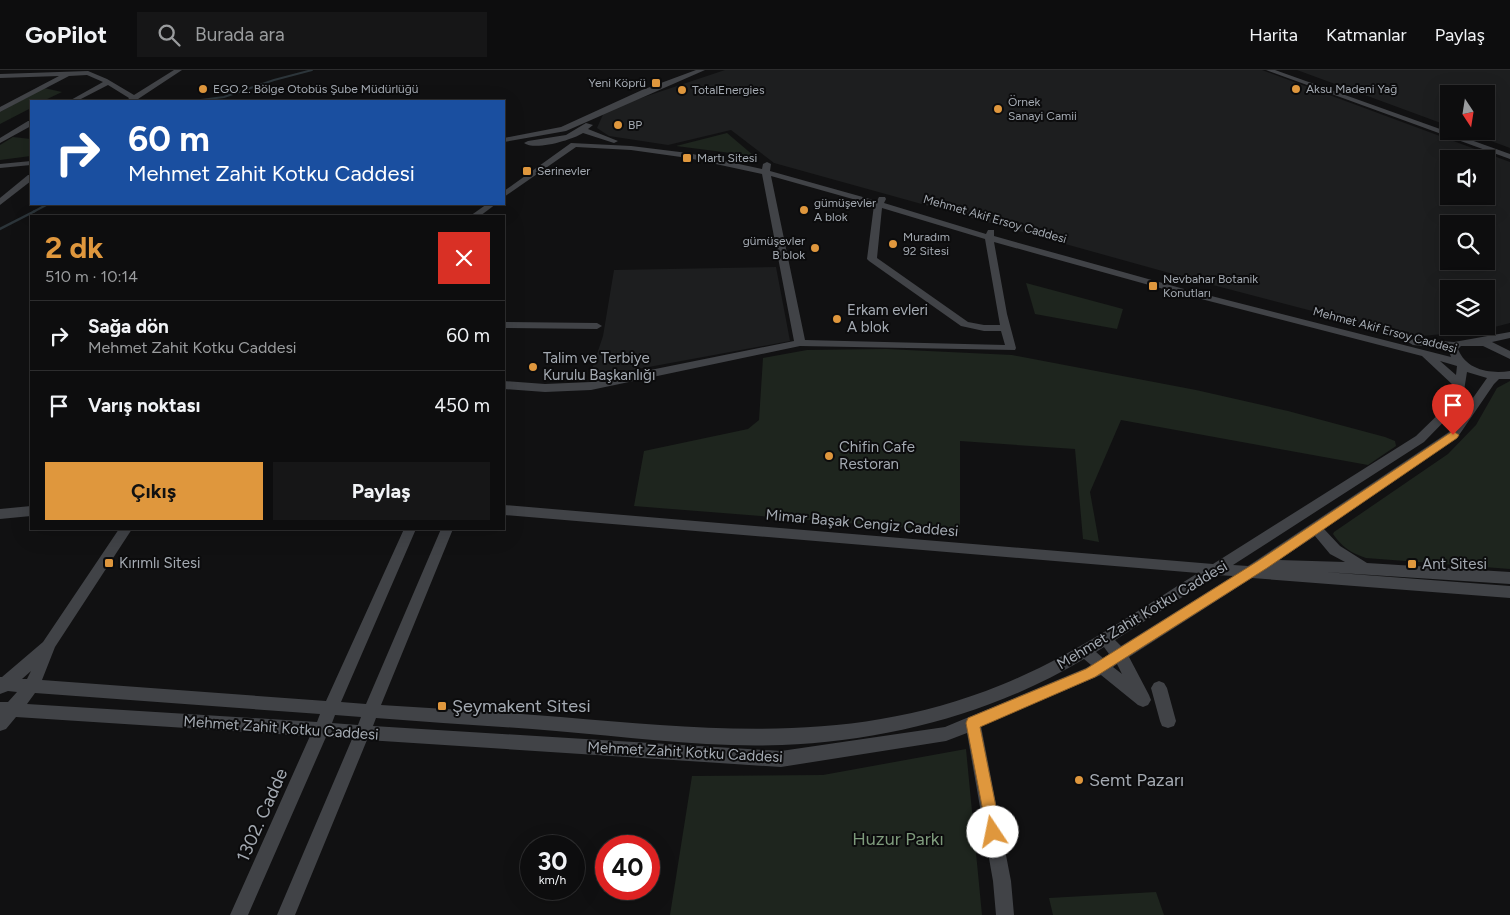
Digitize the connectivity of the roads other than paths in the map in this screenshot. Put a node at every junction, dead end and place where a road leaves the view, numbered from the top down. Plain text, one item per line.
1 (179, 70) edge
2 (702, 70) edge
3 (1269, 70) edge
4 (1282, 70) edge
5 (69, 73) junction
6 (0, 76) edge
7 (108, 82) junction
8 (74, 100) edge
9 (132, 100) edge
10 (0, 110) edge
11 (606, 110) junction
12 (30, 124) edge
13 (1440, 126) edge
14 (563, 129) junction
15 (583, 130) junction
16 (505, 140) edge
17 (1479, 140) edge
18 (0, 141) edge
19 (553, 143) junction
20 (505, 144) edge
21 (574, 145) junction
22 (624, 145) junction
23 (1510, 152) edge
24 (1510, 157) edge
25 (555, 158) junction
26 (30, 162) edge
27 (0, 164) edge
28 (767, 167) junction
29 (30, 178) edge
30 (505, 194) edge
31 (0, 202) edge
32 (880, 202) junction
33 (490, 205) edge
34 (476, 215) edge
35 (990, 235) junction
36 (505, 325) edge
37 (597, 326) dead end
38 (1005, 328) junction
39 (1510, 335) edge
40 (1478, 342) junction
41 (800, 344) junction
42 (1454, 345) junction
43 (1418, 350) junction
44 (1510, 356) edge
45 (1462, 364) junction
46 (1510, 375) edge
47 (1496, 376) junction
48 (1458, 384) junction
49 (505, 385) edge
50 (505, 510) edge
51 (30, 511) edge
52 (0, 514) edge
53 (1316, 528) junction
54 (125, 530) edge
55 (410, 530) edge
56 (447, 530) edge
57 (1171, 565) junction
58 (1218, 568) junction
59 (1256, 568) junction
60 (1367, 568) junction
61 (1510, 578) edge
62 (1183, 589) junction
63 (1510, 592) edge
64 (1106, 640) junction
65 (50, 644) junction
66 (1086, 651) junction
67 (1120, 655) junction
68 (1102, 666) junction
69 (1, 686) edge
70 (32, 686) junction
71 (1159, 688) dead end
72 (330, 709) junction
73 (7, 710) edge
74 (371, 712) junction
75 (1168, 721) dead end
76 (973, 723) junction
77 (0, 724) edge
78 (321, 730) junction
79 (362, 733) junction
80 (240, 915) edge
81 (286, 915) edge
82 (1005, 915) edge

1 - 9 main road
2 - 11 main road
3 - 24 main road
4 - 13 main road
5 - 6 main road
5 - 7 main road
5 - 10 main road
7 - 8 main road
7 - 9 main road
11 - 14 main road
11 - 15 main road
12 - 18 main road
14 - 15 main road, Mehmet Akif Ersoy Caddesi
14 - 16 main road
14 - 19 main road
15 - 19 main road
15 - 21 main road
15 - 22 main road, Mehmet Akif Ersoy Caddesi
17 - 23 main road
19 - 20 main road
19 - 21 main road, Mehmet Akif Ersoy Caddesi
19 - 25 main road
21 - 22 main road, Mehmet Akif Ersoy Caddesi
21 - 25 main road
22 - 28 main road, Mehmet Akif Ersoy Caddesi
25 - 30 main road
26 - 27 main road
28 - 32 main road, Mehmet Akif Ersoy Caddesi
28 - 41 main road
29 - 31 main road
32 - 35 main road, Mehmet Akif Ersoy Caddesi
32 - 38 main road
33 - 34 main road
35 - 38 main road
35 - 42 main road, Mehmet Akif Ersoy Caddesi
35 - 43 main road, Mehmet Akif Ersoy Caddesi
36 - 37 main road
38 - 41 main road
39 - 40 main road
40 - 42 main road, Mehmet Akif Ersoy Caddesi
40 - 44 main road
41 - 49 main road
42 - 45 main road
43 - 45 main road, Mehmet Akif Ersoy Caddesi
43 - 48 main road
45 - 47 main road, Mehmet Akif Ersoy Caddesi
45 - 48 main road, Mehmet Zahit Kotku Caddesi
46 - 47 main road
47 - 53 main road, Mehmet Zahit Kotku Caddesi
48 - 58 main road, Mehmet Zahit Kotku Caddesi
50 - 57 main road, Mimar Başak Cengiz Caddesi
51 - 52 main road
53 - 59 main road, Mehmet Zahit Kotku Caddesi
53 - 60 main road
54 - 65 main road
55 - 72 main road, 1302. Cadde
56 - 74 main road
57 - 58 main road, Mimar Başak Cengiz Caddesi
57 - 62 main road
58 - 59 main road, Mimar Başak Cengiz Caddesi
58 - 62 main road, Mehmet Zahit Kotku Caddesi
59 - 60 main road, Mimar Başak Cengiz Caddesi
59 - 63 main road, Mimar Başak Cengiz Caddesi
59 - 67 main road, Mehmet Zahit Kotku Caddesi
60 - 61 main road, Mimar Başak Cengiz Caddesi
62 - 64 main road, Mehmet Zahit Kotku Caddesi
64 - 66 main road, Mehmet Zahit Kotku Caddesi
64 - 67 main road
65 - 69 main road
65 - 70 main road
66 - 68 main road
66 - 74 main road, Mehmet Zahit Kotku Caddesi
67 - 68 main road, Mehmet Zahit Kotku Caddesi
67 - 68 main road
68 - 76 main road, Mehmet Zahit Kotku Caddesi
69 - 70 main road, Mehmet Zahit Kotku Caddesi
70 - 72 main road, Mehmet Zahit Kotku Caddesi
70 - 73 main road
71 - 75 main road
72 - 74 main road, Mehmet Zahit Kotku Caddesi
72 - 78 main road, 1302. Cadde
73 - 77 main road
73 - 78 main road, Mehmet Zahit Kotku Caddesi
74 - 79 main road
76 - 79 main road, Mehmet Zahit Kotku Caddesi
76 - 82 main road
78 - 79 main road, Mehmet Zahit Kotku Caddesi
78 - 80 main road, 1302. Cadde
79 - 81 main road

